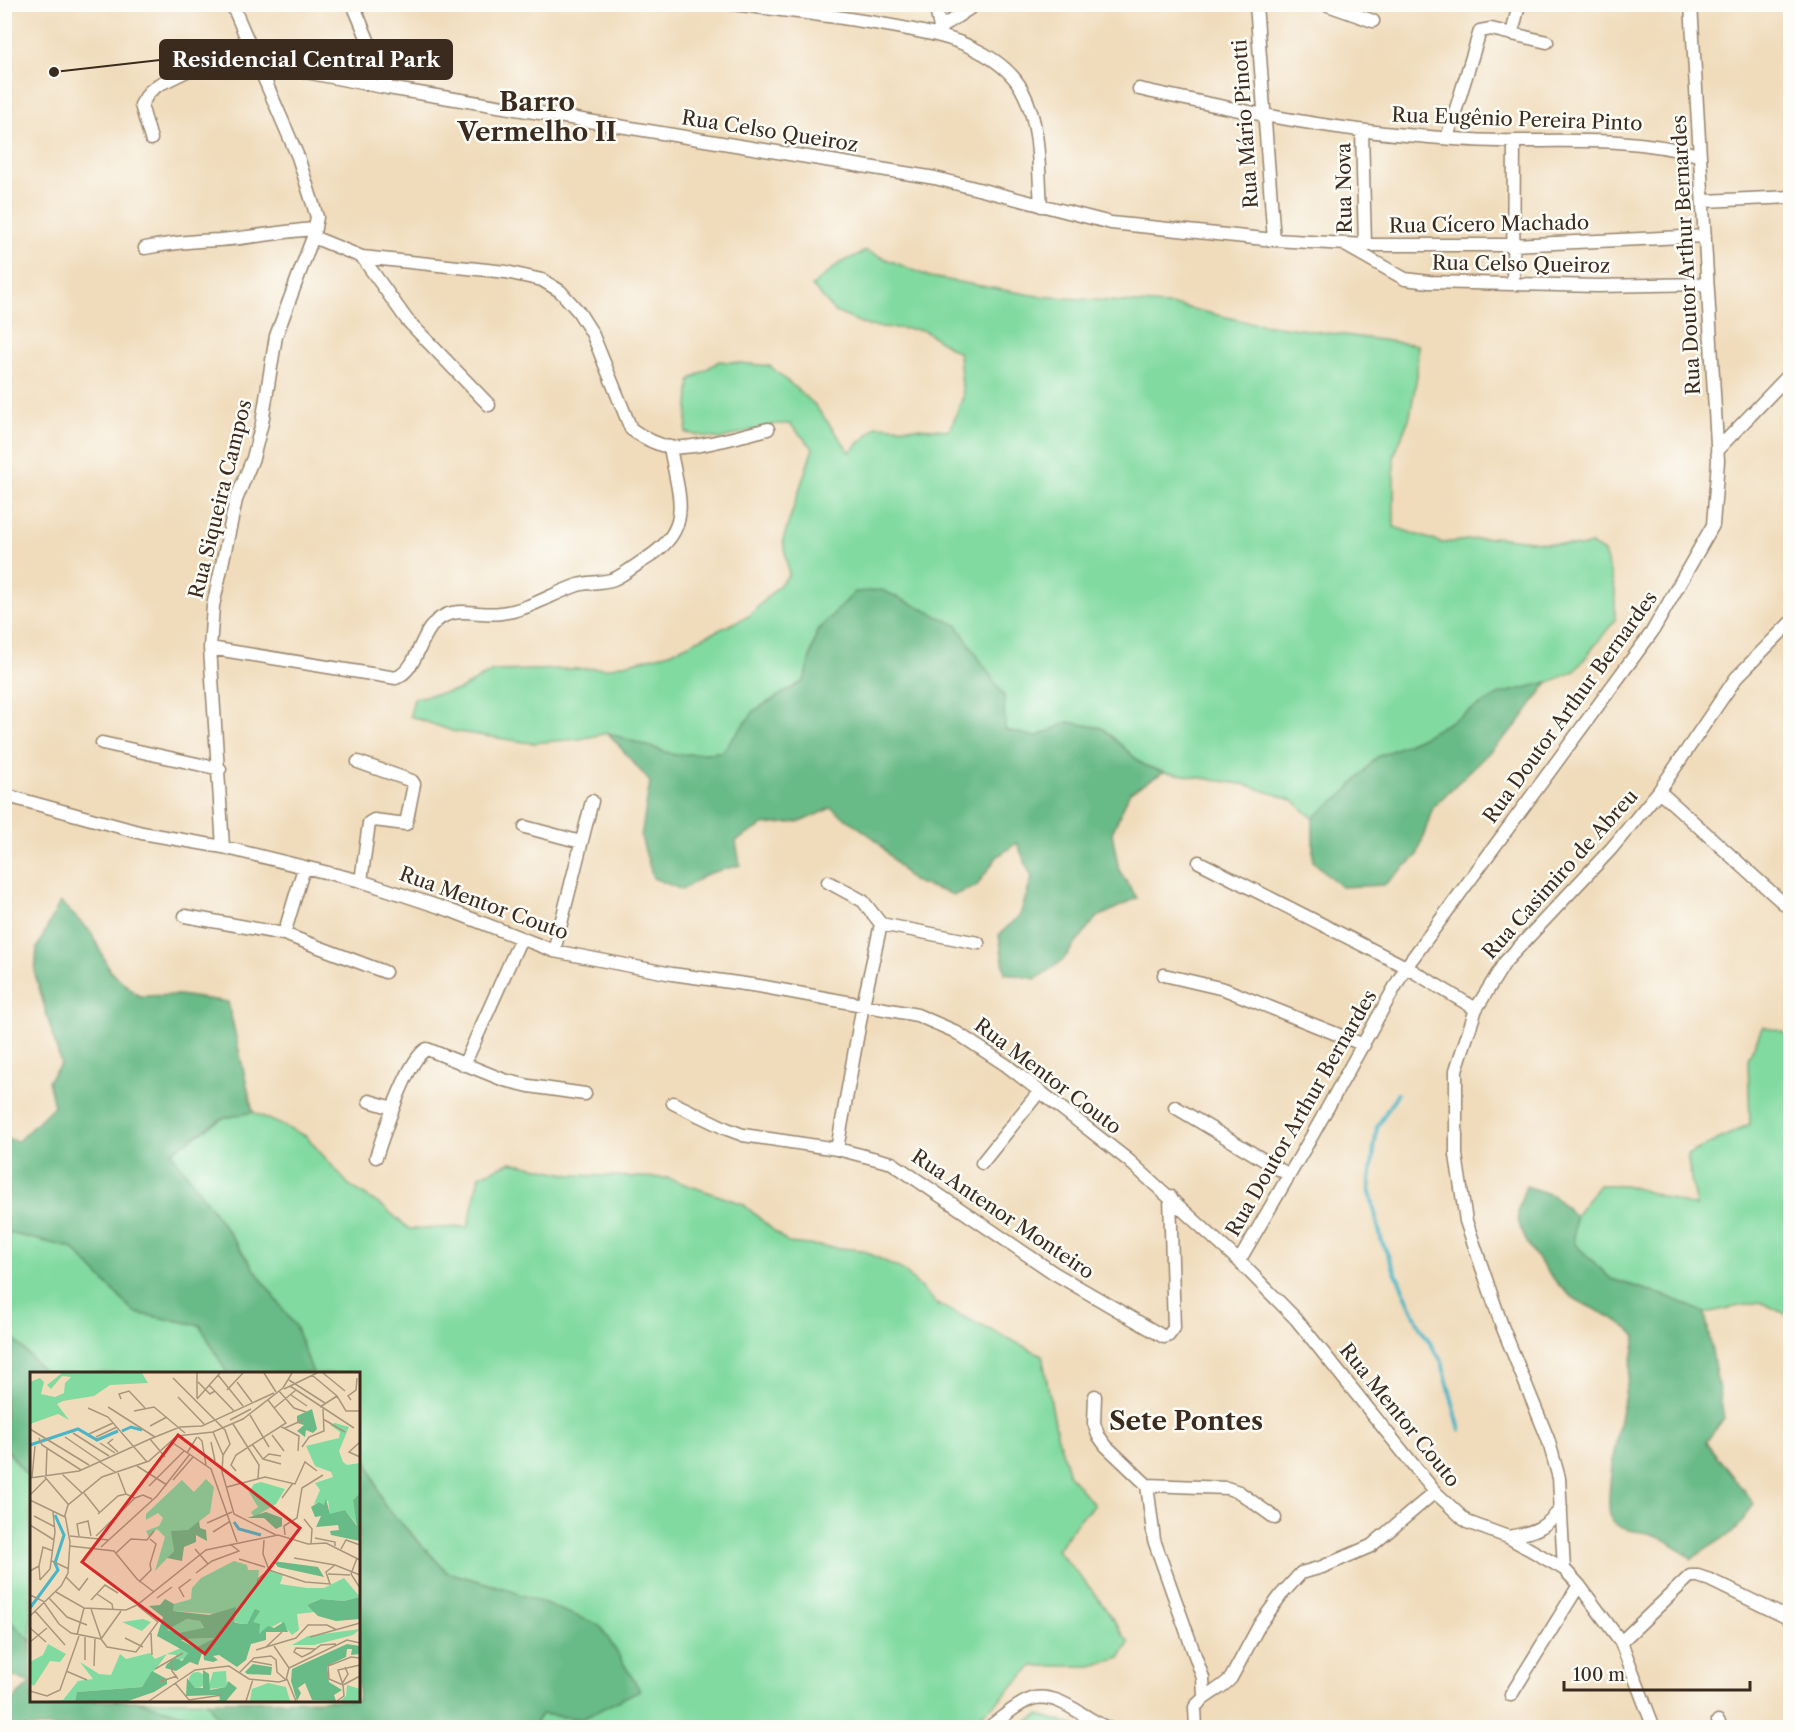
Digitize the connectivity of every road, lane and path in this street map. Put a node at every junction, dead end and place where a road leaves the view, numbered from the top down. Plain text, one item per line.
1 (232, 4) edge
2 (353, 4) edge
3 (732, 4) edge
4 (935, 4) edge
5 (976, 4) edge
6 (1256, 4) edge
7 (1325, 4) edge
8 (1519, 4) edge
9 (1691, 4) edge
10 (1373, 21) dead end
11 (938, 31) junction
12 (1512, 34) junction
13 (248, 41) junction
14 (1547, 42) dead end
15 (259, 63) junction
16 (388, 88) junction
17 (1140, 89) dead end
18 (1263, 116) junction
19 (1362, 131) junction
20 (1447, 138) junction
21 (151, 140) dead end
22 (1514, 142) junction
23 (1698, 155) junction
24 (1791, 197) edge
25 (1704, 201) junction
26 (1041, 206) junction
27 (314, 233) junction
28 (1705, 236) junction
29 (1274, 240) junction
30 (1344, 244) junction
31 (1365, 245) junction
32 (1513, 245) junction
33 (146, 248) dead end
34 (362, 256) junction
35 (1513, 284) junction
36 (1707, 284) junction
37 (1791, 374) edge
38 (489, 405) dead end
39 (768, 429) dead end
40 (670, 447) junction
41 (1717, 450) junction
42 (1791, 623) edge
43 (210, 648) junction
44 (102, 743) dead end
45 (357, 762) dead end
46 (220, 769) junction
47 (1659, 791) junction
48 (4, 795) edge
49 (592, 801) dead end
50 (525, 827) dead end
51 (581, 842) junction
52 (223, 847) junction
53 (1199, 862) dead end
54 (304, 868) junction
55 (361, 881) junction
56 (828, 882) dead end
57 (1791, 909) edge
58 (185, 916) dead end
59 (881, 924) junction
60 (284, 934) junction
61 (520, 938) junction
62 (978, 944) dead end
63 (554, 951) junction
64 (1406, 967) junction
65 (385, 972) dead end
66 (1164, 975) dead end
67 (863, 1005) junction
68 (1476, 1009) junction
69 (1364, 1045) junction
70 (464, 1065) junction
71 (1039, 1092) junction
72 (585, 1094) dead end
73 (369, 1101) dead end
74 (673, 1103) dead end
75 (1175, 1107) dead end
76 (393, 1108) junction
77 (837, 1149) junction
78 (376, 1157) dead end
79 (982, 1163) dead end
80 (1289, 1175) junction
81 (1170, 1196) junction
82 (1239, 1261) junction
83 (1095, 1396) dead end
84 (1147, 1485) junction
85 (1435, 1492) junction
86 (1561, 1508) junction
87 (1275, 1518) dead end
88 (1508, 1537) junction
89 (1564, 1569) junction
90 (1579, 1585) junction
91 (1791, 1619) edge
92 (1620, 1642) junction
93 (1511, 1695) dead end
94 (1204, 1696) junction
95 (988, 1728) edge
96 (1108, 1728) edge
97 (1196, 1728) edge
98 (1654, 1728) edge

1 - 13 street, Rua Siqueira Campos
2 - 16 street
3 - 11 street
4 - 11 street
5 - 11 street
6 - 18 street, Rua Mário Pinotti
7 - 10 street
8 - 12 street
9 - 23 street, Rua Doutor Arthur Bernardes
11 - 26 street
12 - 14 street
12 - 20 street
13 - 15 street, Rua Siqueira Campos
13 - 21 street
15 - 16 street, Rua Celso Queiroz
15 - 27 street, Rua Siqueira Campos
16 - 26 street, Rua Celso Queiroz
17 - 18 street, Rua Eugênio Pereira Pinto
18 - 19 street, Rua Eugênio Pereira Pinto
18 - 29 street, Rua Mário Pinotti
19 - 20 street, Rua Eugênio Pereira Pinto
19 - 31 street, Rua Nova
20 - 22 street, Rua Eugênio Pereira Pinto
22 - 23 street, Rua Eugênio Pereira Pinto
22 - 32 street
23 - 25 street, Rua Doutor Arthur Bernardes
24 - 25 street
25 - 28 street, Rua Doutor Arthur Bernardes
26 - 29 street, Rua Celso Queiroz
27 - 33 street
27 - 34 street
27 - 43 street, Rua Siqueira Campos
28 - 32 street, Rua Cícero Machado
28 - 36 street, Rua Doutor Arthur Bernardes
29 - 30 street, Rua Cícero Machado
30 - 31 street, Rua Cícero Machado
30 - 35 street, Rua Celso Queiroz
31 - 32 street, Rua Cícero Machado
32 - 35 street
34 - 38 street
34 - 40 street
35 - 36 street, Rua Celso Queiroz
36 - 41 street, Rua Doutor Arthur Bernardes
37 - 41 street
39 - 40 street
40 - 43 street
41 - 64 street, Rua Doutor Arthur Bernardes
42 - 47 street, Rua Casimiro de Abreu
43 - 46 street, Rua Siqueira Campos
44 - 46 street
45 - 55 street
46 - 52 street, Rua Siqueira Campos
47 - 57 street
47 - 68 street, Rua Casimiro de Abreu
48 - 52 street, Rua Mentor Couto
49 - 51 street
50 - 51 street
51 - 63 street
52 - 54 street, Rua Mentor Couto
53 - 64 street
54 - 55 street, Rua Mentor Couto
54 - 60 street
55 - 61 street, Rua Mentor Couto
56 - 59 street
58 - 60 street
59 - 62 street
59 - 67 street
60 - 65 street
61 - 63 street, Rua Mentor Couto
61 - 70 street
63 - 67 street, Rua Mentor Couto
64 - 68 street
64 - 69 street, Rua Doutor Arthur Bernardes
66 - 69 street
67 - 71 street, Rua Mentor Couto
67 - 77 street
68 - 86 street, Rua Casimiro de Abreu
69 - 80 street, Rua Doutor Arthur Bernardes
70 - 72 street
70 - 76 street
71 - 79 street
71 - 81 street, Rua Mentor Couto
73 - 76 street
74 - 77 street, Rua Antenor Monteiro
75 - 80 street
76 - 78 street
77 - 81 street, Rua Antenor Monteiro
80 - 82 street, Rua Doutor Arthur Bernardes
81 - 82 street, Rua Mentor Couto
82 - 85 street, Rua Mentor Couto
83 - 84 street
84 - 87 street
84 - 94 street
85 - 88 street, Rua Mentor Couto
85 - 94 street
86 - 88 street
86 - 89 street, Rua Casimiro de Abreu
88 - 89 street, Rua Mentor Couto
89 - 90 street, Rua Mentor Couto
90 - 92 street, Rua Mentor Couto
90 - 93 street
91 - 92 street
92 - 98 street, Rua Mentor Couto
94 - 97 street
95 - 96 street

